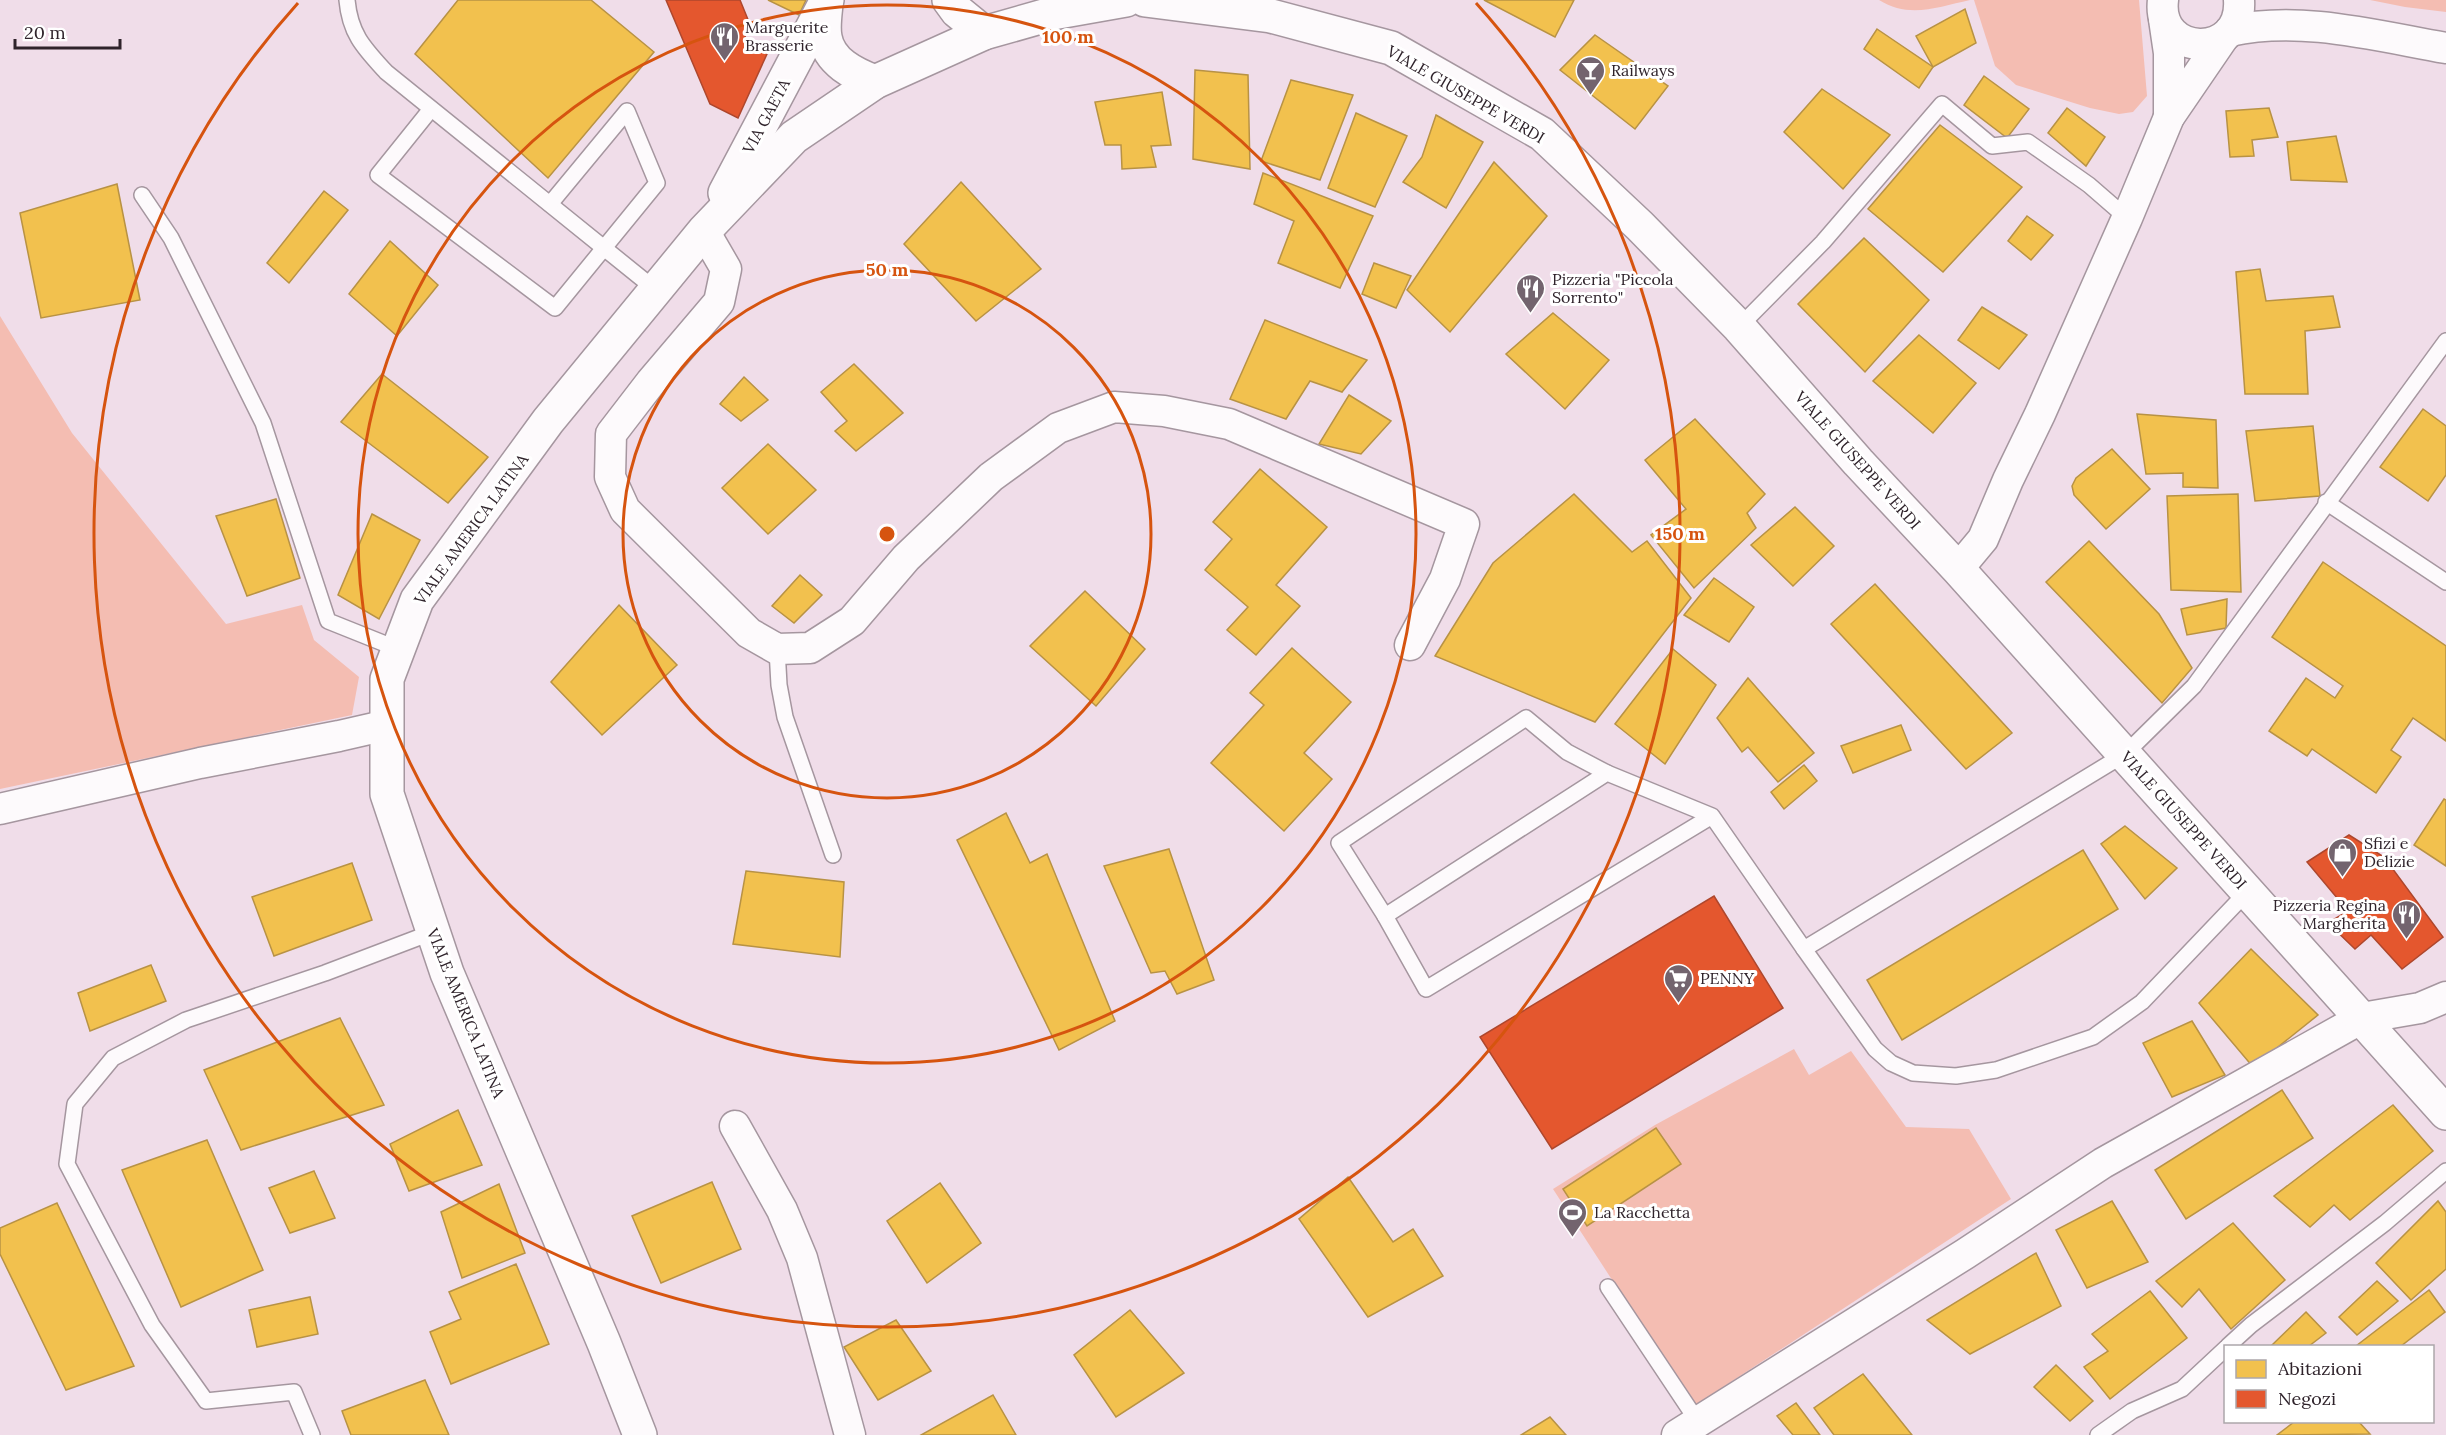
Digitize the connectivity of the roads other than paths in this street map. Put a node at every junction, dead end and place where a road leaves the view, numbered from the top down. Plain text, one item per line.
1 (347, 0) edge
2 (949, 0) edge
3 (1126, 0) edge
4 (2239, 0) edge
5 (2259, 0) edge
6 (826, 1) edge
7 (1158, 1) edge
8 (2163, 10) edge
9 (2332, 29) junction
10 (984, 33) junction
11 (2227, 34) junction
12 (2446, 48) edge
13 (875, 82) junction
14 (431, 109) junction
15 (2169, 117) junction
16 (142, 195) dead end
17 (549, 204) junction
18 (2127, 218) junction
19 (704, 231) junction
20 (603, 247) junction
21 (656, 290) junction
22 (1739, 327) junction
23 (2446, 341) edge
24 (2326, 502) junction
25 (1958, 569) junction
26 (2446, 582) edge
27 (1410, 645) dead end
28 (398, 649) junction
29 (777, 649) junction
30 (387, 725) junction
31 (2125, 754) junction
32 (1607, 773) junction
33 (0, 809) edge
34 (1712, 816) junction
35 (833, 855) dead end
36 (2248, 891) junction
37 (1385, 916) junction
38 (433, 932) junction
39 (1804, 949) junction
40 (2446, 997) edge
41 (2362, 1018) junction
42 (2446, 1113) edge
43 (735, 1126) dead end
44 (2446, 1171) edge
45 (1608, 1287) dead end
46 (2230, 1345) edge
47 (2224, 1351) edge
48 (1696, 1427) edge
49 (312, 1435) edge
50 (640, 1435) edge
51 (850, 1435) edge
52 (2098, 1435) edge

1 - 14 lane
2 - 10 main road
3 - 10 main road
4 - 11 street
5 - 9 street
6 - 13 main road
6 - 19 main road, VIA GAETA
7 - 22 main road, VIALE GIUSEPPE VERDI
8 - 11 street
8 - 15 street
9 - 11 street
9 - 12 street
10 - 13 main road, VIALE AMERICA LATINA
11 - 15 street
13 - 19 main road, VIALE AMERICA LATINA
14 - 17 lane
14 - 20 lane
15 - 18 street
16 - 28 lane
17 - 20 lane
17 - 20 lane
18 - 22 lane
18 - 25 street
19 - 21 main road, VIALE AMERICA LATINA
19 - 29 street
20 - 21 lane
21 - 28 main road, VIALE AMERICA LATINA
22 - 25 main road, VIALE GIUSEPPE VERDI
23 - 24 lane
24 - 26 lane
24 - 31 lane
25 - 31 main road, VIALE GIUSEPPE VERDI
27 - 29 street
28 - 30 main road, VIALE AMERICA LATINA
29 - 35 lane
30 - 33 street
30 - 38 main road, VIALE AMERICA LATINA
31 - 36 main road, VIALE GIUSEPPE VERDI
31 - 39 lane
32 - 34 lane
32 - 37 lane
32 - 37 lane
34 - 37 lane
34 - 39 lane
36 - 39 lane
36 - 41 main road, VIALE GIUSEPPE VERDI
38 - 49 lane
38 - 50 main road, VIALE AMERICA LATINA
40 - 41 street
41 - 42 main road, VIALE GIUSEPPE VERDI
41 - 48 street
43 - 51 street
44 - 46 lane
45 - 48 lane
47 - 52 lane

